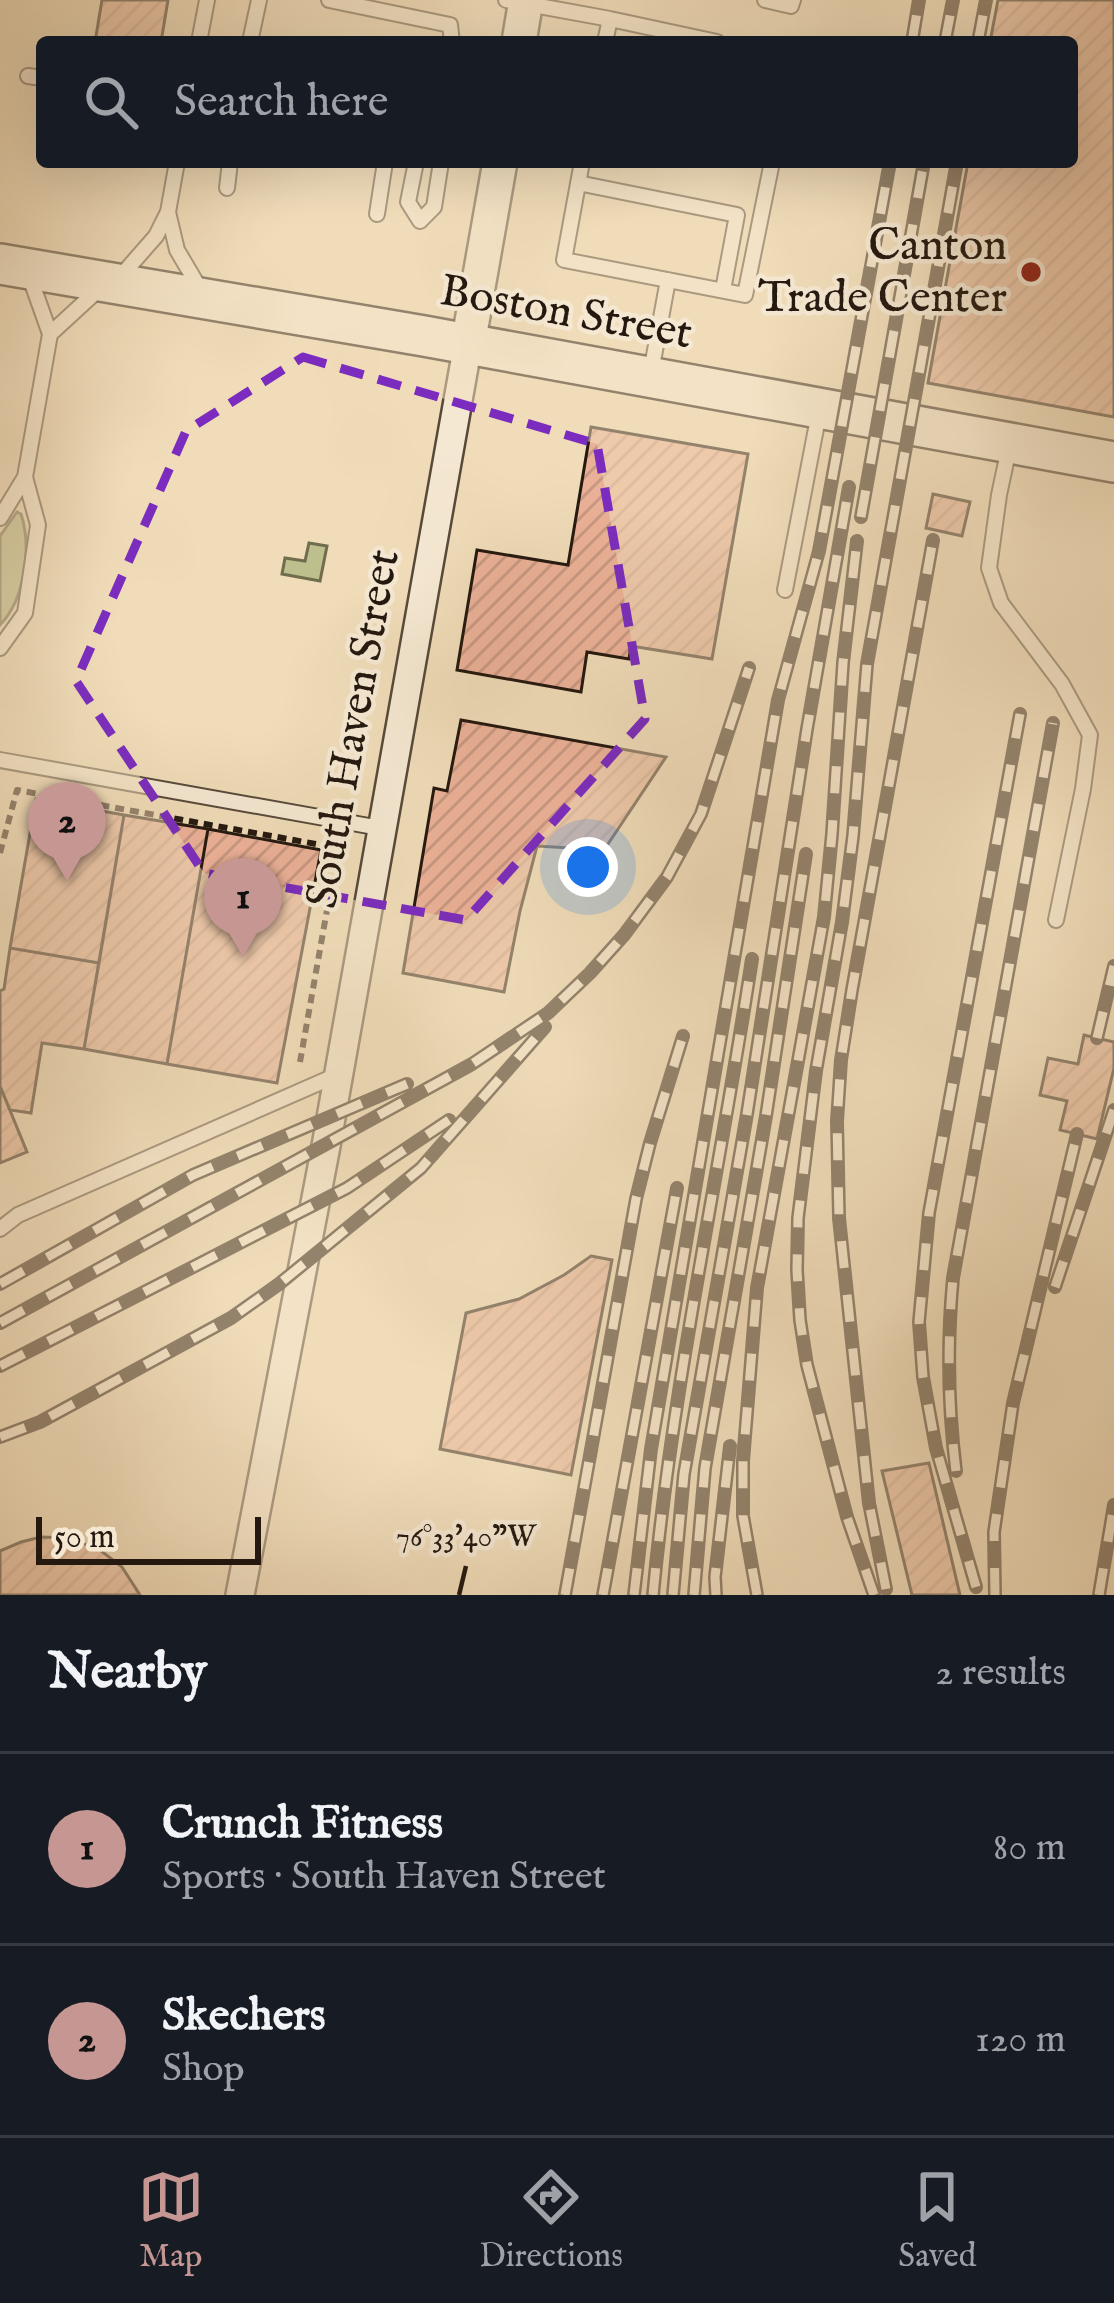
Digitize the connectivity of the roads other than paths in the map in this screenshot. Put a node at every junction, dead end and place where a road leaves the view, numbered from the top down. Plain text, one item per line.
1 (206, 0) edge
2 (259, 0) edge
3 (329, 0) edge
4 (764, 0) edge
5 (793, 0) edge
6 (519, 1) edge
7 (610, 19) junction
8 (200, 36) edge
9 (251, 36) edge
10 (451, 36) edge
11 (519, 36) edge
12 (606, 36) edge
13 (689, 36) edge
14 (176, 168) edge
15 (229, 168) edge
16 (384, 168) edge
17 (415, 168) edge
18 (440, 168) edge
19 (499, 168) edge
20 (581, 168) edge
21 (771, 168) edge
22 (578, 183) junction
23 (226, 188) dead end
24 (168, 212) junction
25 (377, 214) dead end
26 (13, 266) edge
27 (668, 280) junction
28 (111, 282) junction
29 (723, 290) junction
30 (206, 298) junction
31 (50, 334) junction
32 (468, 344) junction
33 (650, 377) junction
34 (820, 408) junction
35 (1010, 443) junction
36 (1114, 462) edge
37 (25, 477) junction
38 (0, 518) edge
39 (784, 590) dead end
40 (0, 648) edge
41 (0, 760) edge
42 (380, 828) junction
43 (1056, 920) dead end
44 (337, 1075) junction
45 (0, 1228) edge
46 (240, 1595) edge

1 - 8 lane
2 - 9 lane
3 - 10 lane
4 - 5 lane
6 - 7 lane
6 - 11 street
7 - 12 lane
7 - 13 lane
14 - 24 lane
15 - 23 lane
16 - 25 lane
17 - 18 lane
19 - 32 street, South Haven Street
20 - 22 lane
21 - 29 lane
22 - 27 lane
22 - 29 lane
24 - 28 lane
24 - 30 lane
26 - 28 main road, Boston Street
26 - 31 lane
27 - 29 lane
27 - 33 lane
28 - 30 main road, Boston Street
28 - 31 lane
30 - 32 main road, Boston Street
31 - 37 lane
32 - 33 main road, Boston Street
32 - 42 street, South Haven Street
33 - 34 main road, Boston Street
34 - 35 main road, Boston Street
34 - 39 lane
35 - 36 main road, Boston Street
35 - 43 lane
37 - 38 lane
37 - 40 lane
41 - 42 lane
42 - 44 street, South Haven Street
44 - 45 lane
44 - 46 street, South Haven Street

